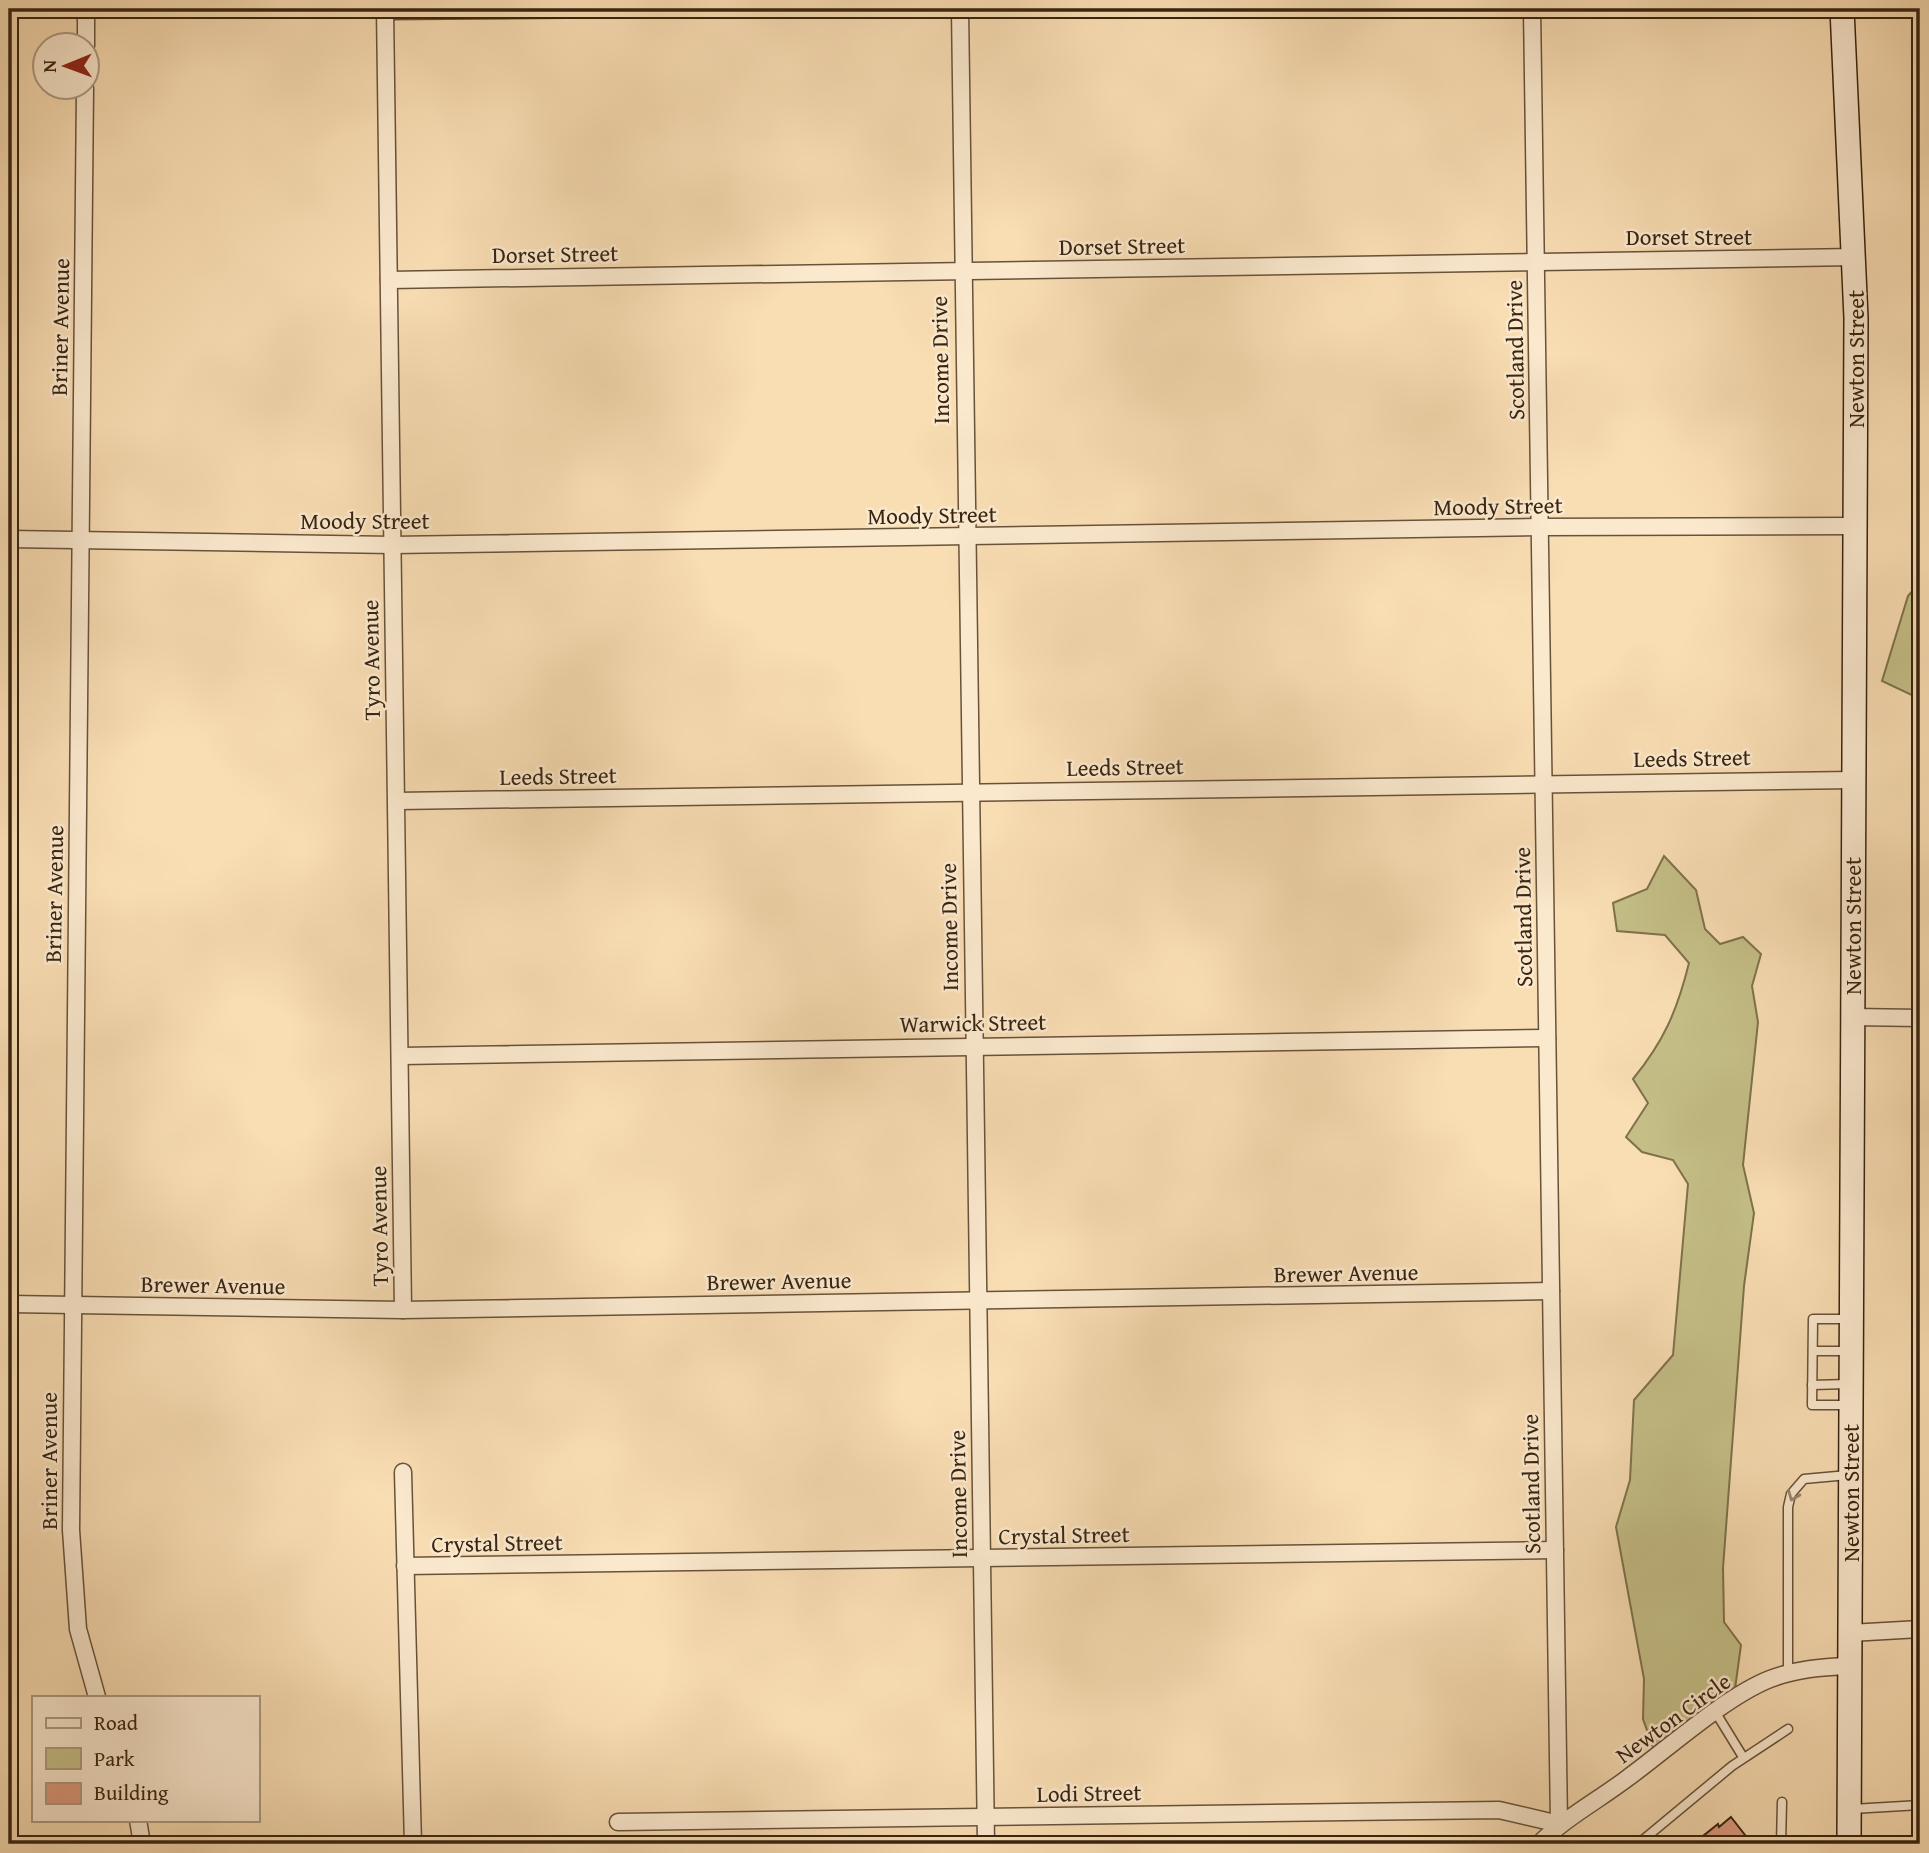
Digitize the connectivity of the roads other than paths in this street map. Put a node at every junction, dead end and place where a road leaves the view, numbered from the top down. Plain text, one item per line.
1 (86, 9) edge
2 (625, 9) edge
3 (960, 9) edge
4 (1532, 9) edge
5 (1842, 9) edge
6 (385, 10) edge
7 (86, 32) edge
8 (85, 102) edge
9 (1856, 257) junction
10 (1536, 261) junction
11 (962, 271) junction
12 (389, 280) junction
13 (1855, 526) junction
14 (1540, 527) junction
15 (9, 538) edge
16 (967, 538) junction
17 (80, 542) junction
18 (392, 545) junction
19 (1854, 780) junction
20 (1544, 783) junction
21 (970, 793) junction
22 (397, 801) junction
23 (1853, 1017) junction
24 (1920, 1018) edge
25 (1547, 1038) junction
26 (974, 1046) junction
27 (400, 1056) junction
28 (1551, 1291) junction
29 (977, 1302) junction
30 (9, 1304) edge
31 (72, 1306) junction
32 (403, 1310) junction
33 (1851, 1319) junction
34 (1813, 1351) junction
35 (1851, 1352) junction
36 (1812, 1385) junction
37 (1851, 1395) junction
38 (403, 1472) dead end
39 (1851, 1475) junction
40 (1555, 1550) junction
41 (981, 1560) junction
42 (405, 1566) junction
43 (1920, 1629) edge
44 (1850, 1633) junction
45 (1849, 1667) junction
46 (1788, 1673) junction
47 (97, 1696) edge
48 (1716, 1713) junction
49 (1788, 1730) dead end
50 (1743, 1757) junction
51 (1782, 1802) dead end
52 (1920, 1805) edge
53 (1849, 1809) junction
54 (986, 1817) junction
55 (138, 1822) edge
56 (618, 1822) dead end
57 (1559, 1824) junction
58 (142, 1844) edge
59 (413, 1844) edge
60 (986, 1844) edge
61 (1539, 1844) edge
62 (1638, 1844) edge
63 (1781, 1844) edge
64 (1849, 1844) edge

1 - 7 street
2 - 6 street
3 - 11 street, Income Drive
4 - 10 street, Scotland Drive
5 - 9 street, Newton Street
6 - 12 street, Tyro Avenue
8 - 17 street, Briner Avenue
9 - 10 street, Dorset Street
9 - 13 street, Newton Street
10 - 11 street, Dorset Street
10 - 14 street, Scotland Drive
11 - 12 street, Dorset Street
11 - 16 street, Income Drive
12 - 18 street, Tyro Avenue
13 - 14 street, Moody Street
13 - 19 street, Newton Street
14 - 16 street, Moody Street
14 - 20 street, Scotland Drive
15 - 17 street, Moody Street
16 - 18 street, Moody Street
16 - 21 street, Income Drive
17 - 18 street, Moody Street
17 - 31 street, Briner Avenue
18 - 22 street, Tyro Avenue
19 - 20 street, Leeds Street
19 - 23 street, Newton Street
20 - 21 street, Leeds Street
20 - 25 street, Scotland Drive
21 - 22 street, Leeds Street
21 - 26 street, Income Drive
22 - 27 street, Tyro Avenue
23 - 24 street
23 - 33 street, Newton Street
25 - 26 street, Warwick Street
25 - 28 street, Scotland Drive
26 - 27 street, Warwick Street
26 - 29 street, Income Drive
27 - 32 street, Tyro Avenue
28 - 29 street, Brewer Avenue
28 - 40 street, Scotland Drive
29 - 32 street, Brewer Avenue
29 - 41 street, Income Drive
30 - 31 street, Brewer Avenue
31 - 32 street, Brewer Avenue
31 - 47 street, Briner Avenue
33 - 34 lane
33 - 35 street, Newton Street
34 - 35 lane
34 - 36 lane
35 - 37 street, Newton Street
36 - 37 lane
36 - 37 lane
37 - 39 street, Newton Street
38 - 42 street
39 - 44 street, Newton Street
39 -> 46 lane
40 - 41 street, Crystal Street
40 - 57 street, Scotland Drive
41 - 42 street, Crystal Street
41 - 54 street, Income Drive
42 - 59 street
43 - 44 street
44 - 45 street, Newton Street
45 - 46 street, Newton Circle
45 - 53 street, Newton Street
46 - 48 street, Newton Circle
48 - 50 lane
48 - 57 street, Newton Circle
49 - 50 lane
50 - 62 lane
51 - 63 lane
52 - 53 lane
53 - 64 street, Newton Street
54 - 56 street, Lodi Street
54 - 57 street, Lodi Street
54 - 60 street, Income Drive
55 - 58 street
57 - 61 street, Newton Circle

